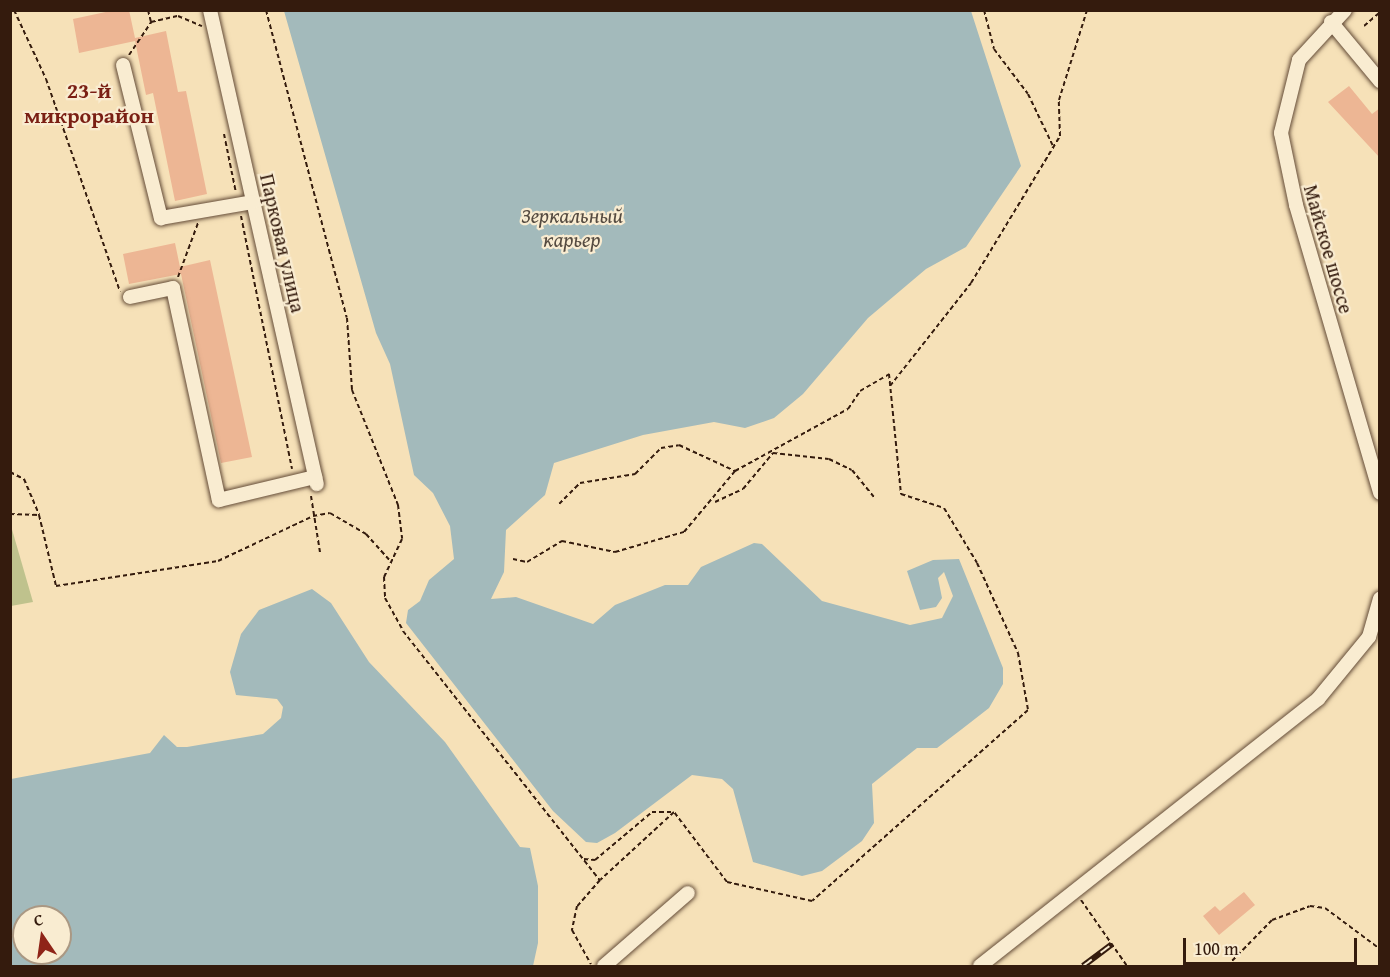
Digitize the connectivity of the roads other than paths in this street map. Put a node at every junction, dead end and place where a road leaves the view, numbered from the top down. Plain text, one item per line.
1 (1345, 10) edge
2 (206, 14) edge
3 (1331, 22) junction
4 (123, 65) road end
5 (1380, 81) edge
6 (253, 202) junction
7 (130, 297) road end
8 (1380, 493) edge
9 (1380, 599) edge
10 (688, 893) dead end
11 (604, 966) edge
12 (980, 966) edge

1 - 3 street, Майское шоссе
2 - 6 street, Парковая улица
3 - 5 street
3 - 8 street, Майское шоссе
4 - 6 street
6 - 7 street, Парковая улица
9 - 12 street
10 - 11 street

